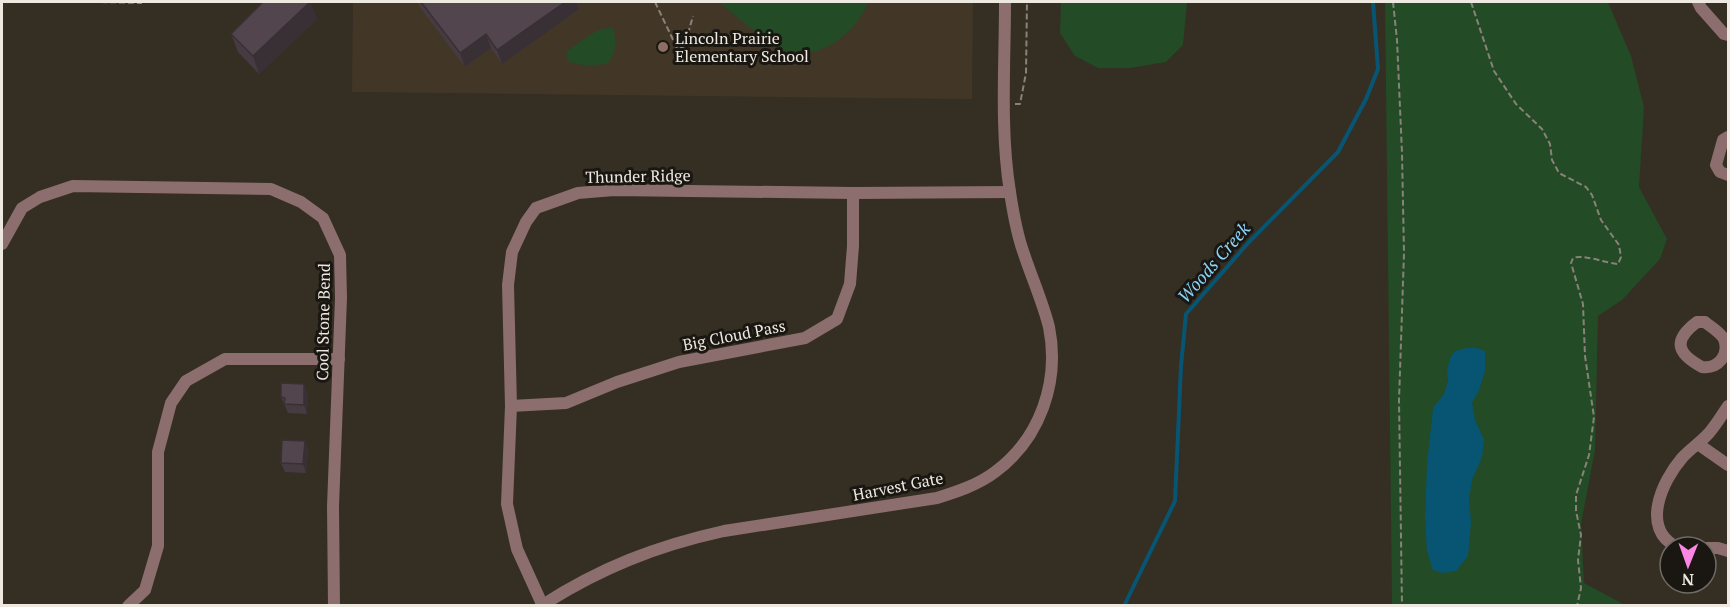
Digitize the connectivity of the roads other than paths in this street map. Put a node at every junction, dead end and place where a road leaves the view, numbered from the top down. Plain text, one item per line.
1 (1005, 2) edge
2 (1698, 2) edge
3 (1728, 35) edge
4 (1728, 137) edge
5 (1728, 175) edge
6 (1010, 192) junction
7 (853, 193) junction
8 (2, 244) edge
9 (339, 359) junction
10 (511, 406) junction
11 (1728, 406) edge
12 (1698, 444) junction
13 (1728, 465) edge
14 (1664, 535) edge
15 (541, 605) edge
16 (128, 606) edge
17 (334, 606) edge

1 - 6 street, Harvest Gate
2 - 3 street
4 - 5 street
6 - 7 street, Thunder Ridge
6 - 15 street, Harvest Gate
7 - 10 street, Big Cloud Pass
7 - 10 street, Thunder Ridge
8 - 9 street, Cool Stone Bend
9 - 16 street
9 - 17 street, Cool Stone Bend
10 - 15 street, Thunder Ridge
11 - 12 street
12 - 13 street
12 - 14 street

